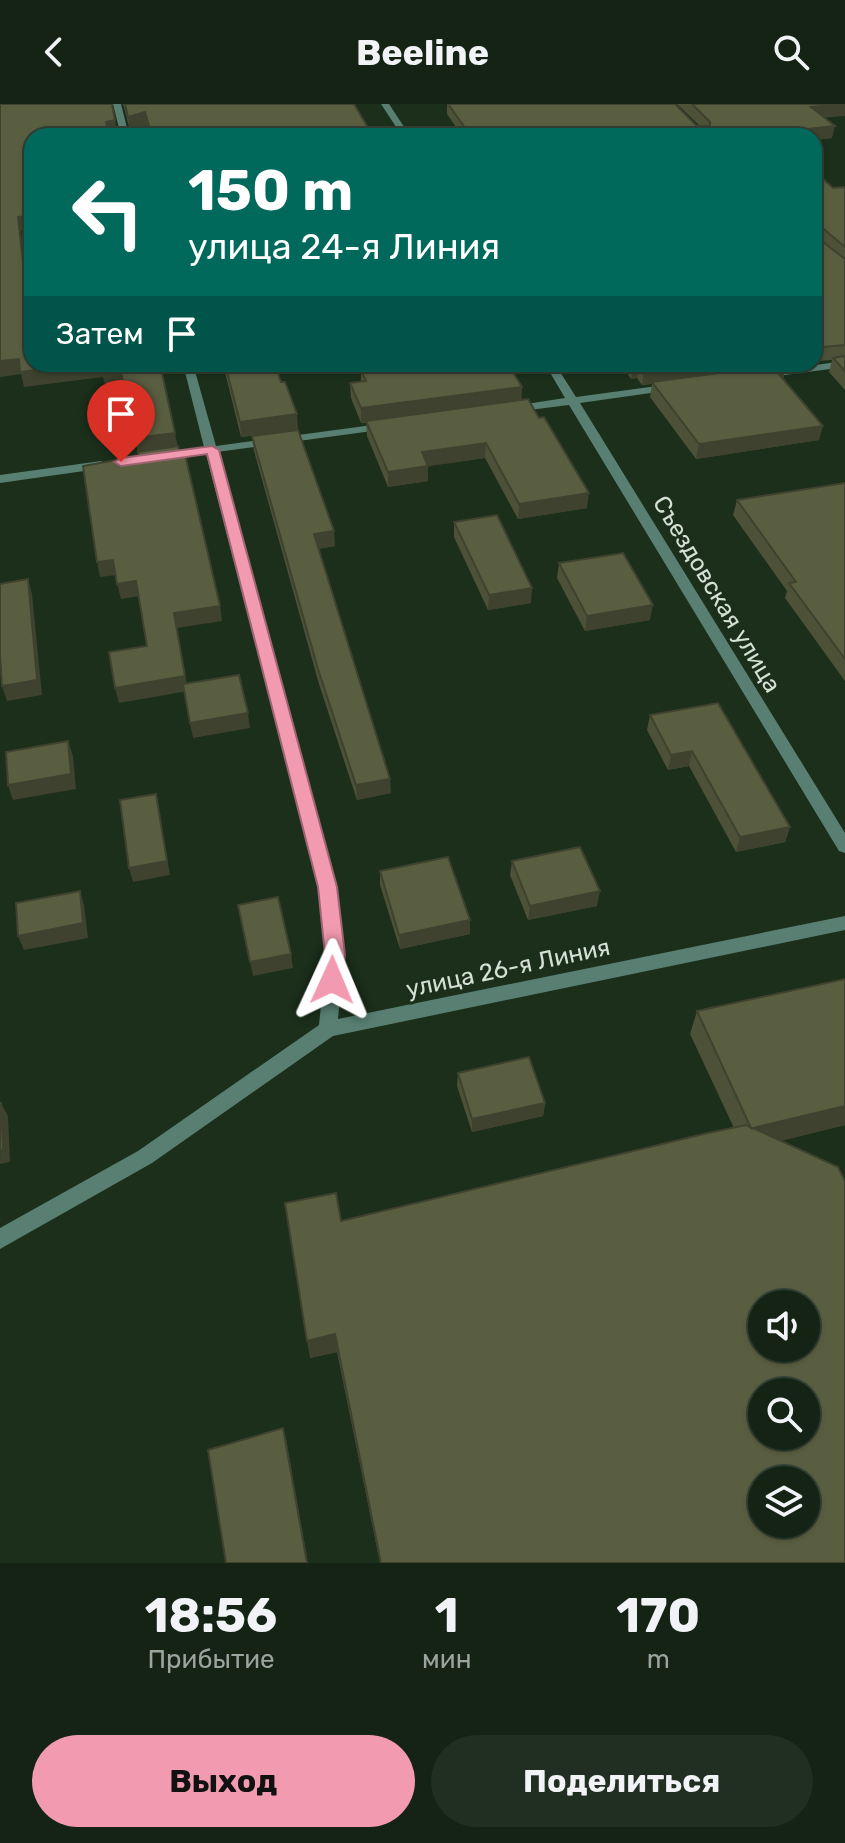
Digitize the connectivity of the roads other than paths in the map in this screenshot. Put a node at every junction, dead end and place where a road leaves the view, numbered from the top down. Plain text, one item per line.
1 (117, 104) edge
2 (385, 104) edge
3 (123, 128) edge
4 (401, 128) edge
5 (845, 364) edge
6 (822, 367) edge
7 (190, 372) edge
8 (555, 372) edge
9 (784, 372) edge
10 (754, 376) edge
11 (679, 386) edge
12 (573, 401) junction
13 (495, 411) edge
14 (401, 424) edge
15 (212, 450) junction
16 (151, 458) edge
17 (121, 462) edge
18 (0, 479) edge
19 (845, 847) edge
20 (845, 923) edge
21 (328, 1029) junction
22 (0, 1239) edge

1 - 3 street
2 - 4 street
5 - 6 street
7 - 15 street
8 - 12 street, Съездовская улица
9 - 10 street
11 - 12 street
12 - 13 street
12 - 19 street, Съездовская улица
14 - 15 street
15 - 16 street
15 - 21 street
17 - 18 street
20 - 21 street, улица 26-я Линия
21 - 22 street, улица 26-я Линия

